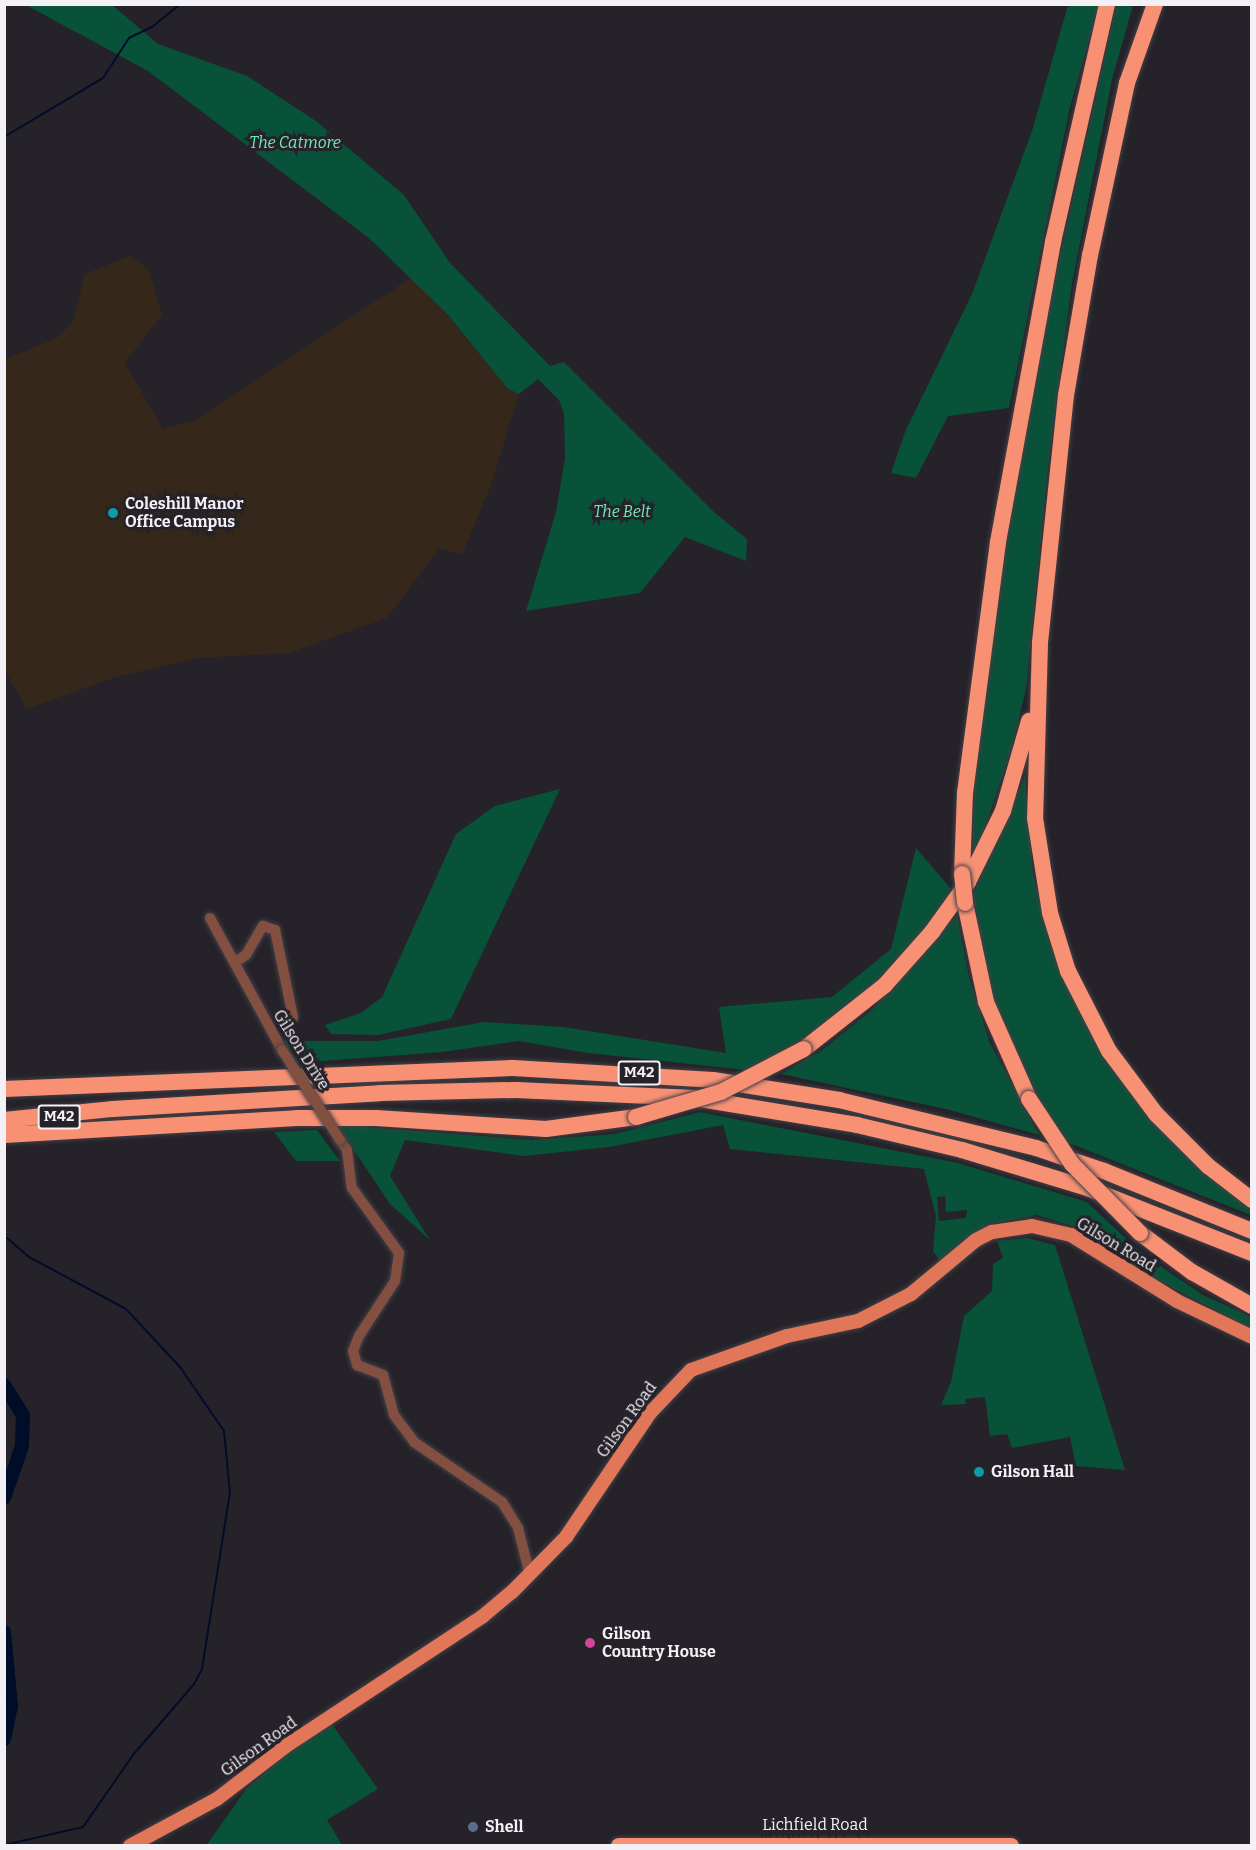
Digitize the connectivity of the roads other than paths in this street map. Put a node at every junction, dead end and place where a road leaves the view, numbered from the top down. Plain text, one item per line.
1 (1107, 4) edge
2 (1155, 4) edge
3 (1040, 643) junction
4 (210, 918) dead end
5 (235, 962) junction
6 (293, 1017) dead end
7 (4, 1089) edge
8 (4, 1109) edge
9 (113, 1109) junction
10 (4, 1120) edge
11 (4, 1135) edge
12 (1250, 1198) edge
13 (1251, 1231) edge
14 (1251, 1253) edge
15 (1251, 1306) edge
16 (1251, 1337) edge
17 (530, 1575) junction
18 (130, 1845) edge
19 (619, 1845) edge
20 (1011, 1845) edge

1 - 15 highway, bridge
2 - 3 highway
3 - 11 highway, M42, bridge
3 - 12 highway
4 - 5 street, Gilson Drive
5 - 6 street, Gilson Drive
5 - 17 street, Gilson Drive, bridge
7 - 13 highway, M42
8 - 9 highway, M42
9 - 10 highway, M42
9 - 14 highway, M42
16 - 17 main road, Gilson Road
17 - 18 main road, Gilson Road
19 - 20 highway, Lichfield Road

